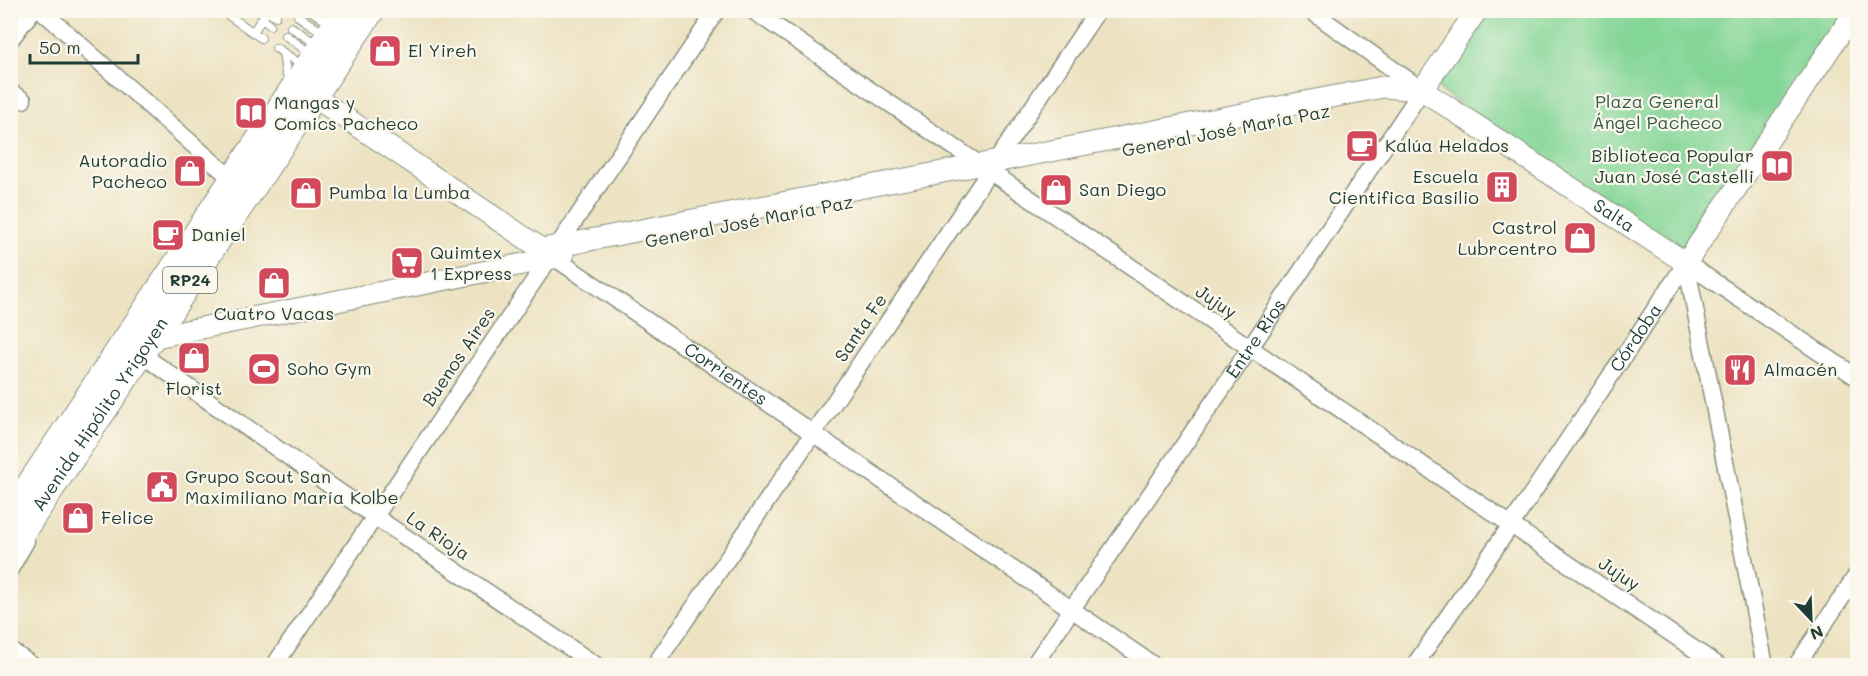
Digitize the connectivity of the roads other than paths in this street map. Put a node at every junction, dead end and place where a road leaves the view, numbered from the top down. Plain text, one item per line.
1 (33, 10) edge
2 (41, 10) edge
3 (221, 10) edge
4 (310, 10) edge
5 (371, 10) edge
6 (717, 10) edge
7 (752, 10) edge
8 (1098, 10) edge
9 (1310, 10) edge
10 (1477, 10) edge
11 (1856, 10) edge
12 (268, 11) edge
13 (276, 16) dead end
14 (298, 16) dead end
15 (262, 19) junction
16 (270, 25) dead end
17 (291, 27) dead end
18 (253, 32) junction
19 (285, 35) dead end
20 (261, 38) dead end
21 (10, 40) edge
22 (323, 45) edge
23 (1422, 90) junction
24 (989, 170) junction
25 (233, 180) junction
26 (551, 251) junction
27 (1686, 262) junction
28 (146, 346) junction
29 (1250, 348) junction
30 (1857, 378) edge
31 (812, 435) junction
32 (58, 460) junction
33 (10, 504) edge
34 (10, 515) edge
35 (374, 516) junction
36 (1511, 525) junction
37 (10, 549) edge
38 (10, 569) edge
39 (1857, 573) edge
40 (1071, 609) junction
41 (10, 650) edge
42 (33, 666) edge
43 (274, 666) edge
44 (597, 666) edge
45 (654, 666) edge
46 (1033, 666) edge
47 (1155, 666) edge
48 (1414, 666) edge
49 (1719, 666) edge
50 (1765, 666) edge
51 (1796, 666) edge

1 - 21 street
2 - 25 street
3 - 18 lane
4 - 22 lane
5 - 22 main road, Avenida Hipólito Yrigoyen / RP24
6 - 26 street, Buenos Aires
7 - 24 street, Jujuy
8 - 24 street, Santa Fe
9 - 23 street, Salta
10 - 23 street, Entre Ríos
11 - 27 street, Córdoba
12 - 13 lane
12 - 15 lane
14 - 22 lane
15 - 16 lane
15 - 18 lane
17 - 22 lane
18 - 20 lane
19 - 22 lane
22 - 22 lane
22 - 25 main road, Avenida Hipólito Yrigoyen / RP24
22 - 26 street, Corrientes
22 - 28 main road, Avenida Hipólito Yrigoyen / RP24
23 - 24 street, General José María Paz
23 - 27 street, Salta
23 - 29 street, Entre Ríos
24 - 26 street, General José María Paz
24 - 29 street, Jujuy
24 - 31 street, Santa Fe
25 - 32 main road, Avenida Hipólito Yrigoyen / RP24
26 - 28 street, General José María Paz
26 - 31 street, Corrientes
26 - 35 street, Buenos Aires
27 - 30 street, Salta
27 - 36 street, Córdoba
27 - 50 street
28 - 32 main road, Avenida Hipólito Yrigoyen / RP24
28 - 35 street, La Rioja
29 - 36 street, Jujuy
29 - 40 street, Entre Ríos
31 - 40 street, Corrientes
31 - 45 street, Santa Fe
32 - 33 street
32 - 34 main road, Avenida Hipólito Yrigoyen / RP24
32 - 37 main road, Avenida Hipólito Yrigoyen / RP24
32 - 38 street
35 - 43 street, Buenos Aires
35 - 44 street, La Rioja
36 - 48 street, Córdoba
36 - 49 street, Jujuy
39 - 51 street
40 - 46 street, Entre Ríos
40 - 47 street, Corrientes
41 - 42 street

